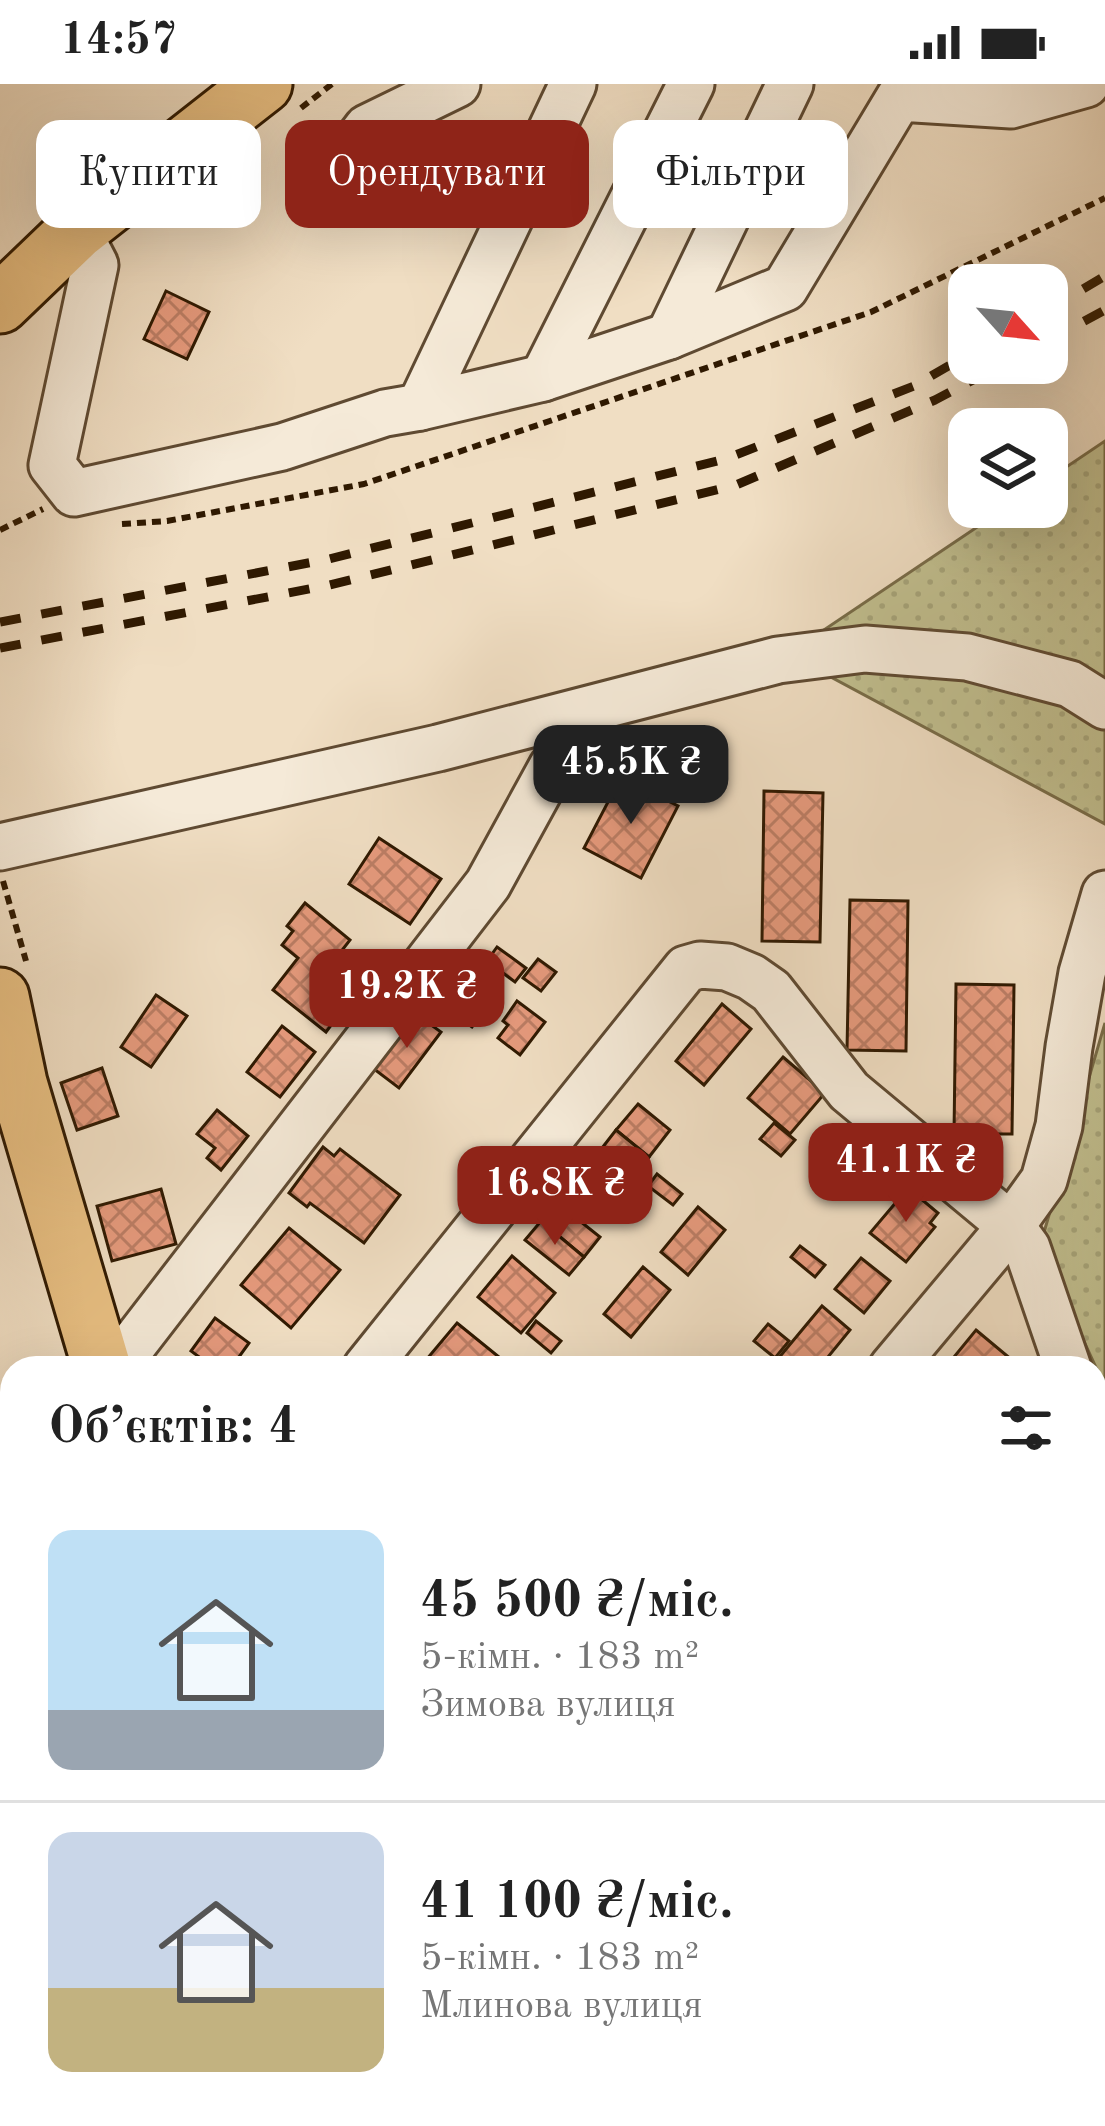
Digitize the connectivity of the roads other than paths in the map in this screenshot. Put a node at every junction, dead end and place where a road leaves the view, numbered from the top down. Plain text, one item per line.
1 (263, 84) edge
2 (458, 84) edge
3 (573, 84) edge
4 (691, 84) edge
5 (790, 84) edge
6 (1086, 84) edge
7 (896, 91) edge
8 (1014, 94) edge
9 (384, 120) edge
10 (77, 230) junction
11 (0, 304) edge
12 (669, 336) junction
13 (543, 378) junction
14 (420, 407) junction
15 (1105, 706) edge
16 (552, 767) dead end
17 (0, 847) edge
18 (1105, 894) edge
19 (0, 997) edge
20 (1011, 1226) junction
21 (98, 1356) edge
22 (124, 1356) edge
23 (376, 1356) edge
24 (902, 1356) edge
25 (1064, 1356) edge

1 - 10 main road
2 - 9 street
3 - 14 street
4 - 13 street
5 - 12 street
6 - 8 street
7 - 8 street
7 - 12 street
10 - 11 main road
10 - 14 street
12 - 13 street
13 - 14 street
15 - 17 street
16 - 22 street
18 - 20 street
19 - 21 main road
20 - 23 street
20 - 24 street
20 - 25 street

